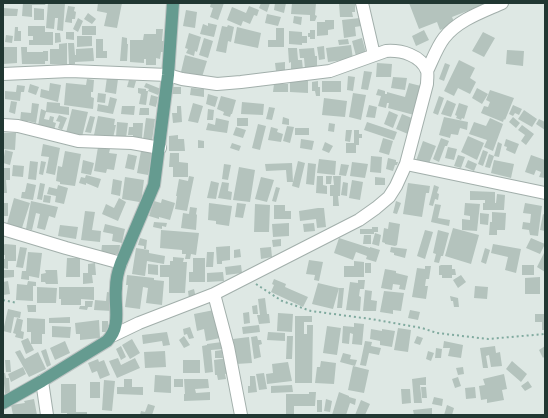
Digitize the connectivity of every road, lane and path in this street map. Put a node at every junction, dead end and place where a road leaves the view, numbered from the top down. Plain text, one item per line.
1 (173, 3) edge
2 (362, 3) edge
3 (502, 3) edge
4 (374, 55) junction
5 (427, 71) junction
6 (3, 74) edge
7 (168, 76) junction
8 (3, 125) edge
9 (160, 148) junction
10 (406, 164) junction
11 (545, 193) edge
12 (3, 229) edge
13 (121, 263) junction
14 (246, 278) junction
15 (214, 294) junction
16 (3, 300) edge
17 (17, 303) dead end
18 (545, 334) edge
19 (114, 335) junction
20 (42, 381) junction
21 (3, 403) edge
22 (47, 415) edge
23 (241, 415) edge

1 - 7 main road
2 - 4 street
3 - 5 street
4 - 5 street
4 - 7 street
5 - 10 street
6 - 7 street
7 - 9 main road
8 - 9 street
9 - 13 main road
10 - 11 street
10 - 14 street
12 - 13 street
13 - 19 main road
14 - 15 street
14 - 18 path
15 - 19 street
15 - 23 street
16 - 17 path
19 - 20 main road
20 - 21 main road
20 - 22 street

